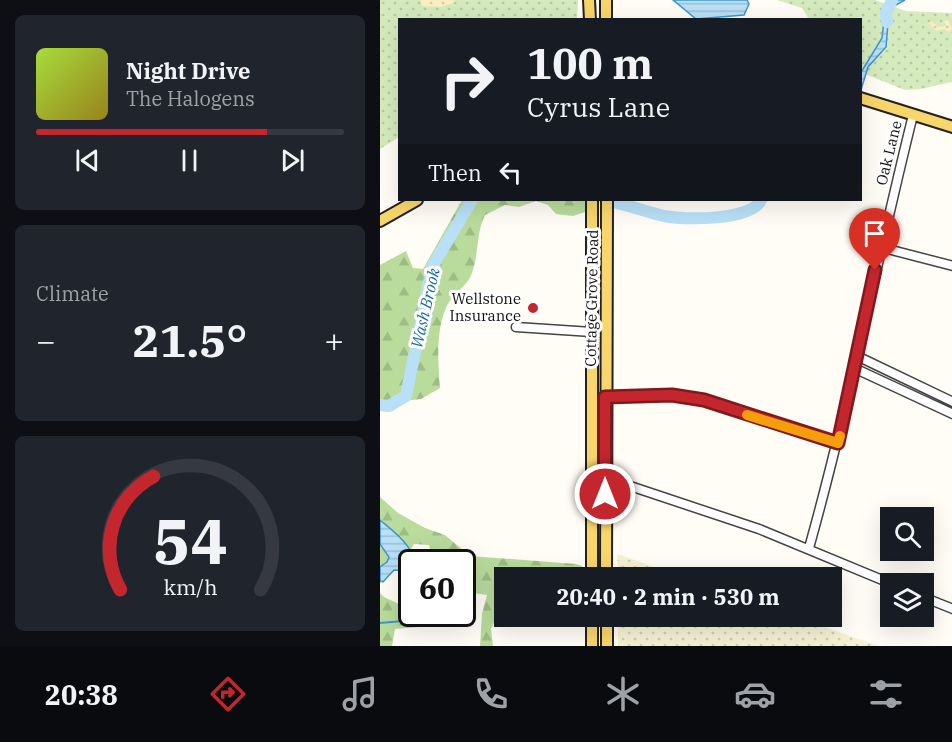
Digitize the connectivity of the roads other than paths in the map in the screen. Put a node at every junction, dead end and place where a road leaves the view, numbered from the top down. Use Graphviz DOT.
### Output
graph roads {
  1 [pos="589,0"];
  2 [pos="606,0"];
  3 [pos="590,18"];
  4 [pos="606,18"];
  5 [pos="864,99"];
  6 [pos="913,115"];
  7 [pos="953,128"];
  8 [pos="415,201"];
  9 [pos="592,201"];
  10 [pos="607,203"];
  11 [pos="380,221"];
  12 [pos="880,247"];
  13 [pos="953,266"];
  14 [pos="516,327"];
  15 [pos="592,332"];
  16 [pos="857,356"];
  17 [pos="854,368"];
  18 [pos="605,397"];
  19 [pos="953,402"];
  20 [pos="953,414"];
  21 [pos="838,443"];
  22 [pos="592,482"];
  23 [pos="605,482"];
  24 [pos="809,548"];
  25 [pos="592,567"];
  26 [pos="606,567"];
  27 [pos="880,579"];
  28 [pos="934,601"];
  29 [pos="953,609"];
  30 [pos="592,627"];
  31 [pos="607,627"];
  32 [pos="593,646"];
  33 [pos="607,646"];
  1 -- 3 [label="main road"];
  2 -- 4 [label="main road"];
  5 -- 6 [label="main road"];
  6 -- 7 [label="main road"];
  6 -- 12 [label="street, Oak Lane"];
  8 -- 11 [label="main road"];
  9 -- 15 [label="main road, Cottage Grove Road"];
  10 -- 18 [label="main road, Cottage Grove Road"];
  12 -- 13 [label="street"];
  12 -- 16 [label="street, Oak Lane"];
  14 -- 15 [label="street"];
  15 -- 22 [label="main road, Cottage Grove Road"];
  16 -- 17 [label="street, Oak Lane"];
  16 -- 19 [label="street"];
  17 -- 20 [label="street"];
  17 -- 21 [label="street, Oak Lane"];
  18 -- 21 [label="street"];
  18 -- 23 [label="main road, Cottage Grove Road"];
  21 -- 24 [label="street, Oak Lane"];
  22 -- 23 [label="street"];
  22 -- 25 [label="main road, Cottage Grove Road"];
  23 -- 24 [label="street"];
  23 -- 26 [label="main road, Cottage Grove Road"];
  24 -- 27 [label="street"];
  28 -- 29 [label="street"];
  30 -- 32 [label="main road"];
  31 -- 33 [label="main road"];
}
